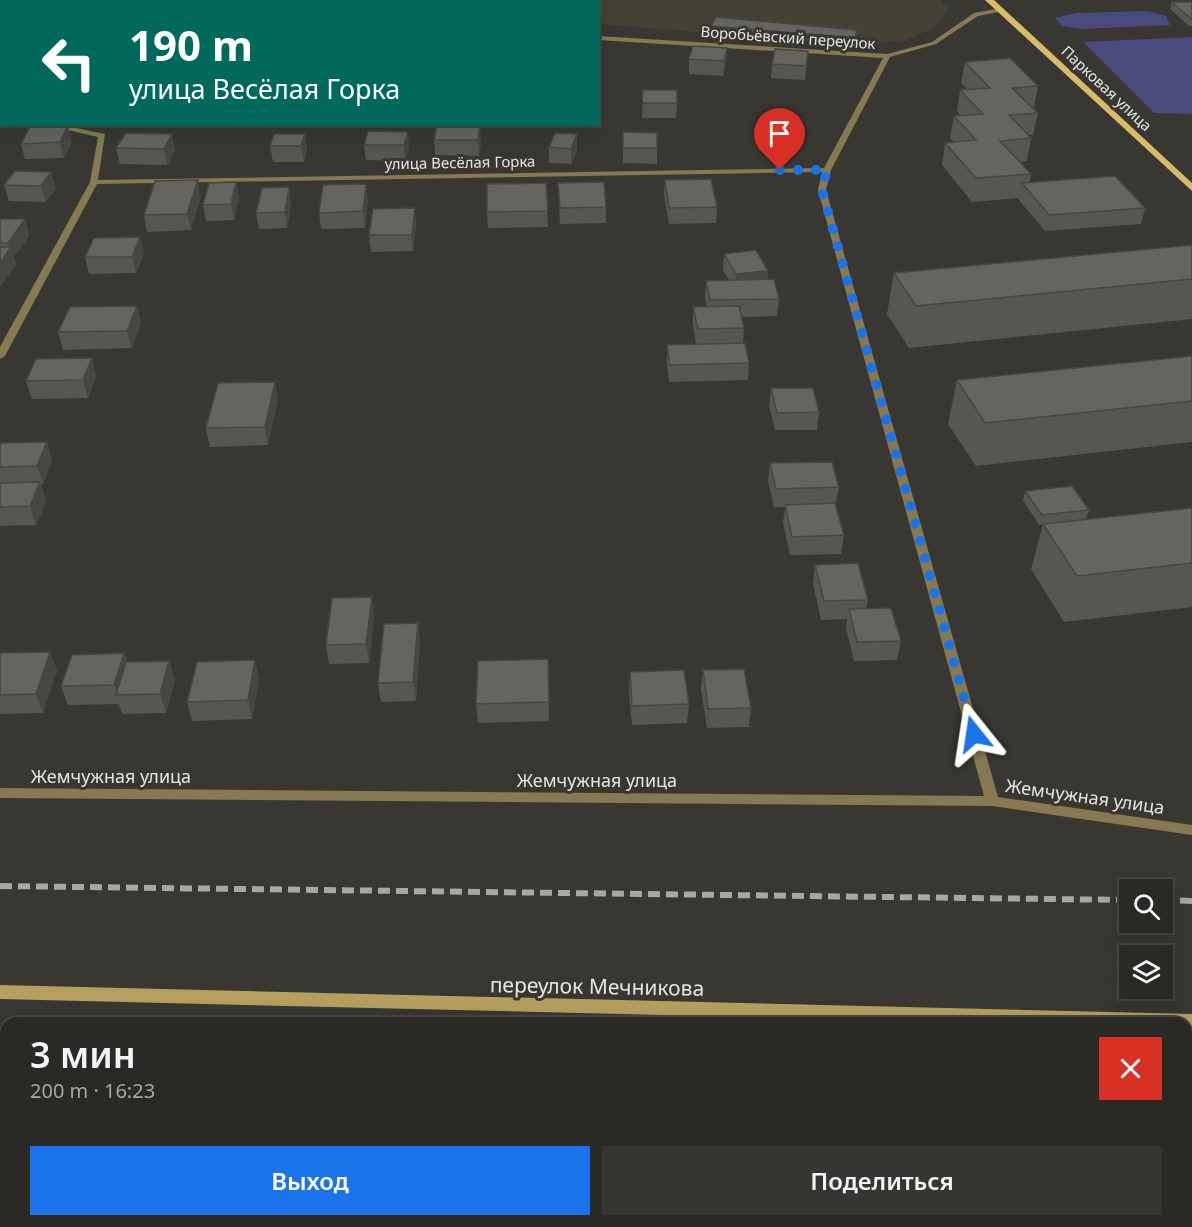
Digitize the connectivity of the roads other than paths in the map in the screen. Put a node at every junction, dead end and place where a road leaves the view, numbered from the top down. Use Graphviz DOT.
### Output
graph roads {
  1 [pos="989,0"];
  2 [pos="1008,0"];
  3 [pos="1002,10"];
  4 [pos="600,38"];
  5 [pos="887,56"];
  6 [pos="54,126"];
  7 [pos="827,170"];
  8 [pos="93,182"];
  9 [pos="1192,188"];
  10 [pos="0,356"];
  11 [pos="0,793"];
  12 [pos="992,801"];
  13 [pos="1192,830"];
  14 [pos="0,992"];
  15 [pos="1028,1017"];
  1 -- 3 [label="main road, Парковая улица"];
  2 -- 3 [label="main road"];
  3 -- 5 [label="street, Воробьёвский переулок"];
  3 -- 9 [label="main road, Парковая улица"];
  4 -- 5 [label="street, Воробьёвский переулок"];
  5 -- 7 [label="street"];
  6 -- 8 [label="street"];
  7 -- 8 [label="street, улица Весёлая Горка"];
  7 -- 12 [label="street"];
  8 -- 10 [label="street"];
  11 -- 12 [label="street, Жемчужная улица"];
  12 -- 13 [label="street, Жемчужная улица"];
  14 -- 15 [label="street, переулок Мечникова"];
}
